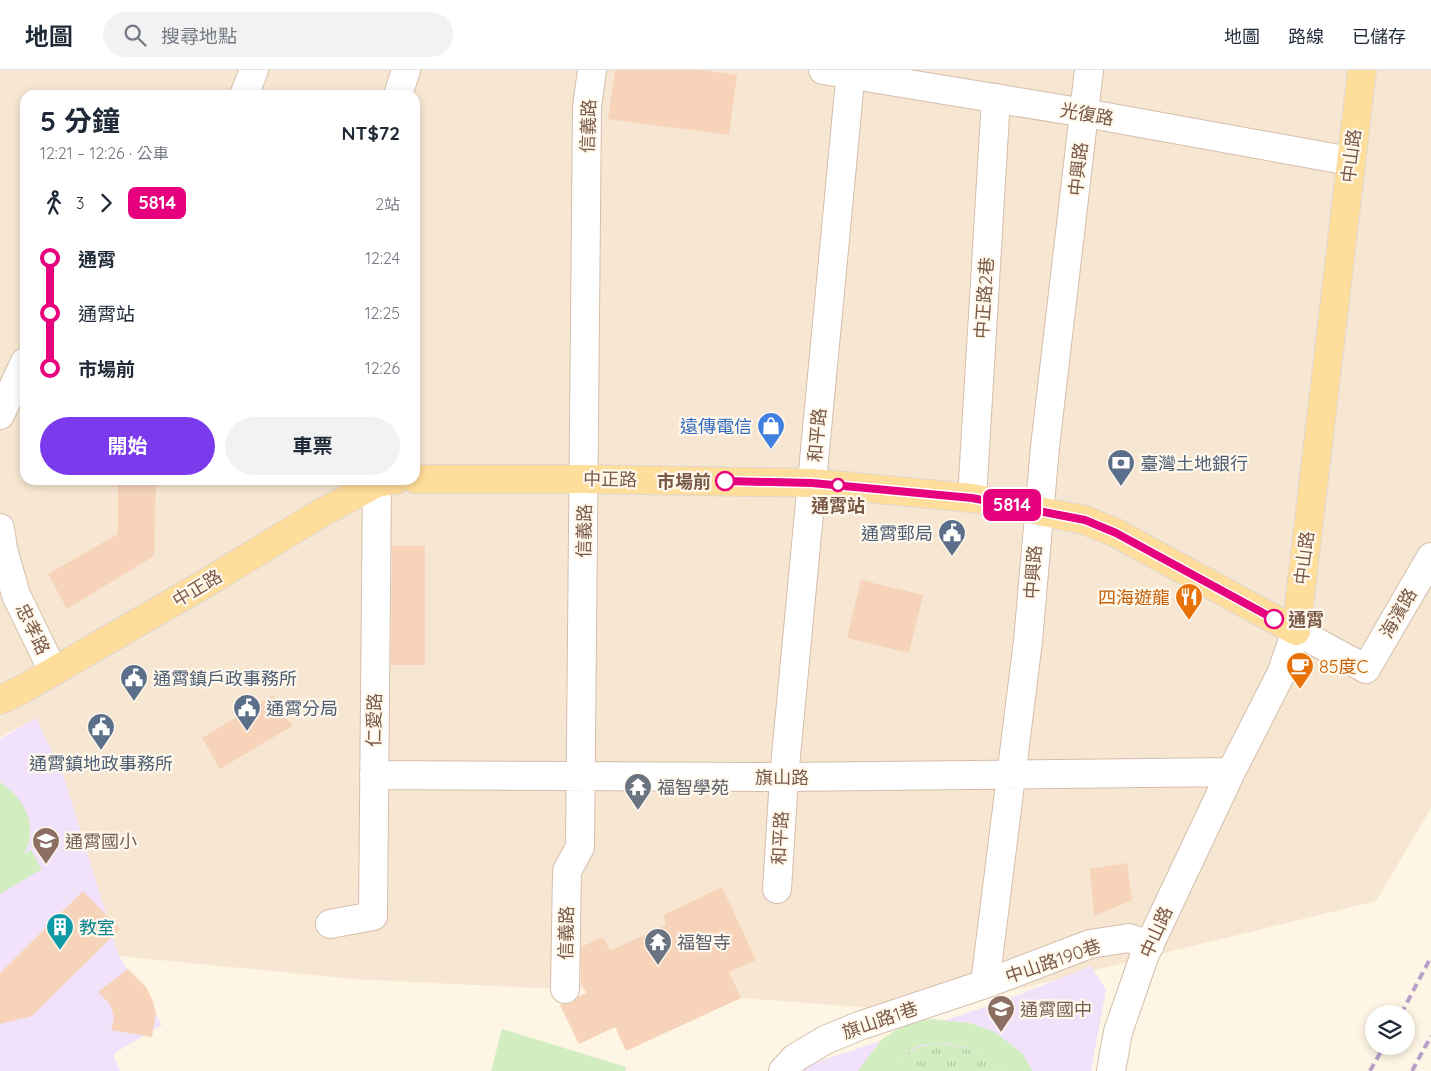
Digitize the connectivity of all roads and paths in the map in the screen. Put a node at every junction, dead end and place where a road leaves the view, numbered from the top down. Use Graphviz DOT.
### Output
graph roads {
  1 [pos="254,70"];
  2 [pos="406,70"];
  3 [pos="592,70"];
  4 [pos="823,70"];
  5 [pos="1090,70"];
  6 [pos="1362,70"];
  7 [pos="851,72"];
  8 [pos="246,90"];
  9 [pos="400,90"];
  10 [pos="996,98"];
  11 [pos="1084,113"];
  12 [pos="1350,161"];
  13 [pos="20,373"];
  14 [pos="0,415"];
  15 [pos="420,479"];
  16 [pos="584,479"];
  17 [pos="812,483"];
  18 [pos="375,485"];
  19 [pos="383,485"];
  20 [pos="972,498"];
  21 [pos="1038,510"];
  22 [pos="0,528"];
  23 [pos="1431,558"];
  24 [pos="1296,631"];
  25 [pos="1366,669"];
  26 [pos="53,671"];
  27 [pos="0,700"];
  28 [pos="1231,772"];
  29 [pos="374,775"];
  30 [pos="1011,776"];
  31 [pos="582,777"];
  32 [pos="784,778"];
  33 [pos="777,889"];
  34 [pos="330,924"];
  35 [pos="1150,945"];
  36 [pos="985,984"];
  37 [pos="565,989"];
  38 [pos="782,1071"];
  39 [pos="1111,1071"];
  1 -- 8 [label="street"];
  2 -- 9 [label="street"];
  3 -- 16 [label="street, 信義路"];
  4 -- 7 [label="street, 光復路"];
  5 -- 11 [label="street, 中興路"];
  6 -- 12 [label="main road, 中山路"];
  7 -- 10 [label="street, 光復路"];
  7 -- 17 [label="street, 和平路"];
  10 -- 11 [label="street, 光復路"];
  10 -- 20 [label="street, 中正路2巷"];
  11 -- 12 [label="street, 光復路"];
  11 -- 21 [label="street, 中興路"];
  12 -- 24 [label="main road, 中山路"];
  13 -- 14 [label="street"];
  15 -- 16 [label="main road, 中正路"];
  16 -- 17 [label="main road, 中正路"];
  16 -- 31 [label="street, 信義路"];
  17 -- 20 [label="main road, 中正路"];
  17 -- 32 [label="street, 和平路"];
  18 -- 26 [label="main road, 中正路"];
  19 -- 29 [label="street, 仁愛路"];
  20 -- 21 [label="main road, 中正路"];
  21 -- 24 [label="main road, 中正路"];
  21 -- 30 [label="street, 中興路"];
  22 -- 26 [label="street, 忠孝路"];
  23 -- 25 [label="street, 海濱路"];
  24 -- 25 [label="street, 中正路"];
  24 -- 28 [label="street, 中山路"];
  26 -- 27 [label="main road, 中正路"];
  28 -- 30 [label="street, 旗山路"];
  28 -- 35 [label="street, 中山路"];
  29 -- 31 [label="street, 旗山路"];
  29 -- 34 [label="street, 仁愛路"];
  30 -- 32 [label="street, 旗山路"];
  30 -- 36 [label="street, 中興路"];
  31 -- 32 [label="street, 旗山路"];
  31 -- 37 [label="street, 信義路"];
  32 -- 33 [label="street, 和平路"];
  35 -- 36 [label="street, 中山路190巷"];
  35 -- 39 [label="street, 中山路"];
  36 -- 38 [label="street, 旗山路1巷"];
}
